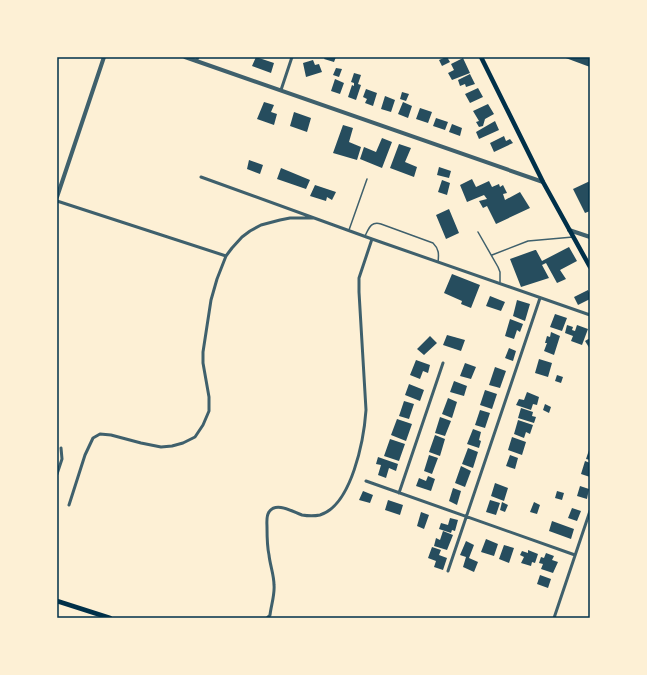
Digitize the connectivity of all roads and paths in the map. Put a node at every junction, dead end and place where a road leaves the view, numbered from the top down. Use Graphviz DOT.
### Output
graph roads {
  1 [pos="104,57"];
  2 [pos="185,57"];
  3 [pos="292,57"];
  4 [pos="481,57"];
  5 [pos="197,59"];
  6 [pos="281,90"];
  7 [pos="200,177"];
  8 [pos="366,179"];
  9 [pos="543,182"];
  10 [pos="57,197"];
  11 [pos="57,201"];
  12 [pos="313,218"];
  13 [pos="569,230"];
  14 [pos="349,231"];
  15 [pos="478,232"];
  16 [pos="365,236"];
  17 [pos="573,237"];
  18 [pos="590,237"];
  19 [pos="372,239"];
  20 [pos="492,255"];
  21 [pos="226,256"];
  22 [pos="438,262"];
  23 [pos="590,267"];
  24 [pos="500,284"];
  25 [pos="540,298"];
  26 [pos="590,315"];
  27 [pos="443,362"];
  28 [pos="61,448"];
  29 [pos="57,474"];
  30 [pos="366,481"];
  31 [pos="399,493"];
  32 [pos="69,505"];
  33 [pos="590,511"];
  34 [pos="466,517"];
  35 [pos="575,554"];
  36 [pos="448,571"];
  37 [pos="57,601"];
  38 [pos="110,618"];
  39 [pos="268,618"];
  40 [pos="554,618"];
  1 -- 10 [label="street"];
  2 -- 5 [label="street"];
  3 -- 6 [label="street"];
  4 -- 9 [label="main road"];
  5 -- 6 [label="street"];
  6 -- 9 [label="street"];
  7 -- 12 [label="street"];
  8 -- 14 [label="lane"];
  9 -- 13 [label="main road"];
  11 -- 21 [label="street"];
  12 -- 14 [label="street"];
  12 -- 21 [label="street"];
  13 -- 17 [label="main road"];
  13 -- 18 [label="street"];
  14 -- 16 [label="street"];
  15 -- 20 [label="lane"];
  16 -- 19 [label="street"];
  16 -- 22 [label="lane"];
  17 -- 20 [label="lane"];
  17 -- 23 [label="main road"];
  19 -- 22 [label="street"];
  19 -- 39 [label="street"];
  20 -- 24 [label="lane"];
  21 -- 32 [label="street"];
  22 -- 24 [label="street"];
  24 -- 25 [label="street"];
  25 -- 26 [label="street"];
  25 -- 34 [label="street"];
  27 -- 31 [label="street"];
  28 -- 29 [label="street"];
  30 -- 31 [label="street"];
  31 -- 34 [label="street"];
  33 -- 35 [label="street"];
  34 -- 35 [label="street"];
  34 -- 36 [label="street"];
  35 -- 40 [label="street"];
  37 -- 38 [label="main road"];
}
